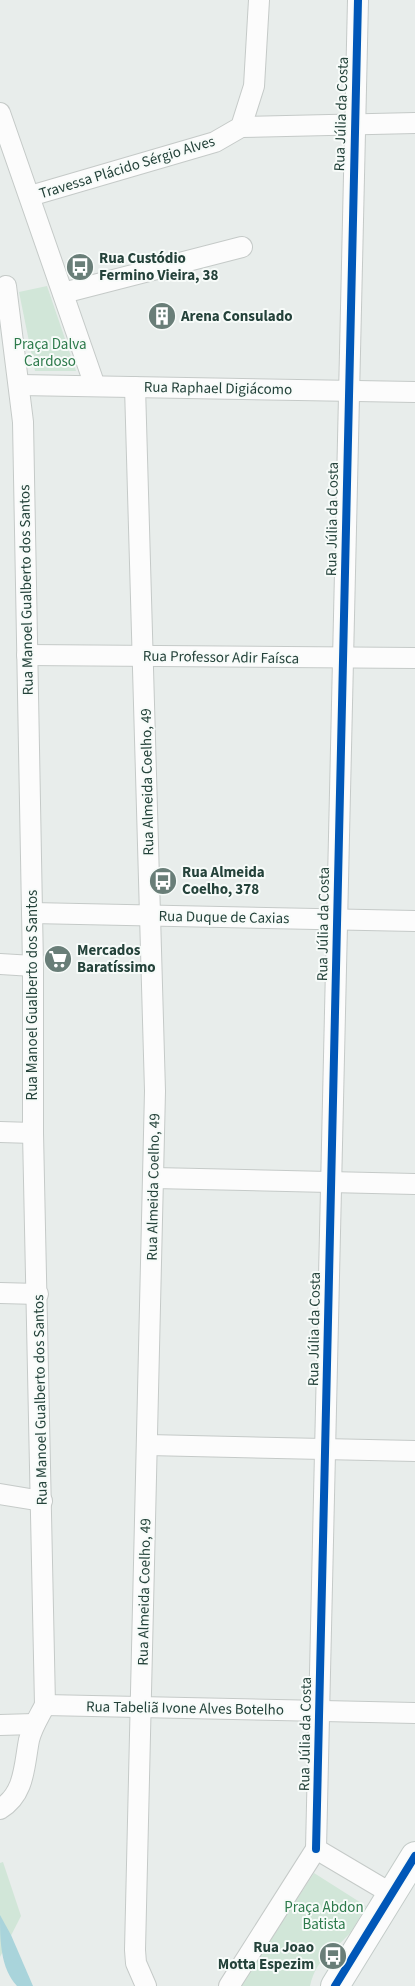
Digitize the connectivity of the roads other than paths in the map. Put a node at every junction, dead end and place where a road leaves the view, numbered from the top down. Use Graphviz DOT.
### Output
graph roads {
  1 [pos="259,0"];
  2 [pos="358,0"];
  3 [pos="0,113"];
  4 [pos="415,123"];
  5 [pos="354,126"];
  6 [pos="241,127"];
  7 [pos="30,196"];
  8 [pos="242,247"];
  9 [pos="60,284"];
  10 [pos="6,286"];
  11 [pos="20,384"];
  12 [pos="94,386"];
  13 [pos="135,387"];
  14 [pos="348,390"];
  15 [pos="415,392"];
  16 [pos="27,654"];
  17 [pos="144,656"];
  18 [pos="343,658"];
  19 [pos="415,658"];
  20 [pos="32,914"];
  21 [pos="150,916"];
  22 [pos="337,919"];
  23 [pos="415,921"];
  24 [pos="0,964"];
  25 [pos="33,966"];
  26 [pos="0,1132"];
  27 [pos="33,1133"];
  28 [pos="154,1178"];
  29 [pos="331,1182"];
  30 [pos="415,1184"];
  31 [pos="0,1293"];
  32 [pos="38,1294"];
  33 [pos="148,1445"];
  34 [pos="325,1449"];
  35 [pos="415,1451"];
  36 [pos="0,1494"];
  37 [pos="42,1502"];
  38 [pos="46,1705"];
  39 [pos="141,1708"];
  40 [pos="320,1711"];
  41 [pos="415,1713"];
  42 [pos="34,1724"];
  43 [pos="0,1725"];
  44 [pos="0,1809"];
  45 [pos="316,1849"];
  46 [pos="415,1856"];
  47 [pos="392,1894"];
  48 [pos="146,1986"];
  49 [pos="229,1986"];
  50 [pos="334,1986"];
  1 -- 6 [label="street"];
  2 -- 5 [label="street, Rua Júlia da Costa"];
  3 -- 7 [label="street"];
  4 -- 5 [label="street"];
  5 -- 6 [label="street"];
  5 -- 14 [label="street, Rua Júlia da Costa"];
  6 -- 7 [label="street, Travessa Plácido Sérgio Alves"];
  7 -- 9 [label="street"];
  8 -- 9 [label="street"];
  9 -- 12 [label="street"];
  10 -- 11 [label="street, Rua Manoel Gualberto dos Santos"];
  11 -- 12 [label="street, Rua Raphael Digiácomo"];
  11 -- 16 [label="street, Rua Manoel Gualberto dos Santos"];
  12 -- 13 [label="street, Rua Raphael Digiácomo"];
  13 -- 14 [label="street, Rua Raphael Digiácomo"];
  13 -- 17 [label="street, Rua Almeida Coelho, 49"];
  14 -- 15 [label="street, Rua Raphael Digiácomo"];
  14 -- 18 [label="street, Rua Júlia da Costa"];
  16 -- 17 [label="street, Rua Professor Adir Faísca"];
  16 -- 20 [label="street, Rua Manoel Gualberto dos Santos"];
  17 -- 18 [label="street, Rua Professor Adir Faísca"];
  17 -- 21 [label="street, Rua Almeida Coelho, 49"];
  18 -- 19 [label="street, Rua Professor Adir Faísca"];
  18 -- 22 [label="street, Rua Júlia da Costa"];
  20 -- 21 [label="street, Rua Duque de Caxias"];
  20 -- 25 [label="street, Rua Manoel Gualberto dos Santos"];
  21 -- 22 [label="street, Rua Duque de Caxias"];
  21 -- 28 [label="street, Rua Almeida Coelho, 49"];
  22 -- 23 [label="street, Rua Duque de Caxias"];
  22 -- 29 [label="street, Rua Júlia da Costa"];
  24 -- 25 [label="street"];
  25 -- 27 [label="street, Rua Manoel Gualberto dos Santos"];
  26 -- 27 [label="street"];
  27 -- 32 [label="street, Rua Manoel Gualberto dos Santos"];
  28 -- 29 [label="street"];
  28 -- 33 [label="street, Rua Almeida Coelho, 49"];
  29 -- 30 [label="street"];
  29 -- 34 [label="street, Rua Júlia da Costa"];
  31 -- 32 [label="street"];
  32 -- 37 [label="street, Rua Manoel Gualberto dos Santos"];
  33 -- 34 [label="street"];
  33 -- 39 [label="street, Rua Almeida Coelho, 49"];
  34 -- 35 [label="street"];
  34 -- 40 [label="street, Rua Júlia da Costa"];
  36 -- 37 [label="street"];
  37 -- 38 [label="street, Rua Manoel Gualberto dos Santos"];
  38 -- 39 [label="street, Rua Tabeliã Ivone Alves Botelho"];
  38 -- 42 [label="street"];
  39 -- 40 [label="street, Rua Tabeliã Ivone Alves Botelho"];
  39 -- 48 [label="street, Rua Almeida Coelho, 49"];
  40 -- 41 [label="street, Rua Tabeliã Ivone Alves Botelho"];
  40 -- 45 [label="street, Rua Júlia da Costa"];
  42 -- 43 [label="street"];
  42 -- 44 [label="street"];
  45 -- 47 [label="street"];
  45 -- 49 [label="street"];
  46 -- 47 [label="main road"];
  47 -- 50 [label="main road"];
}
